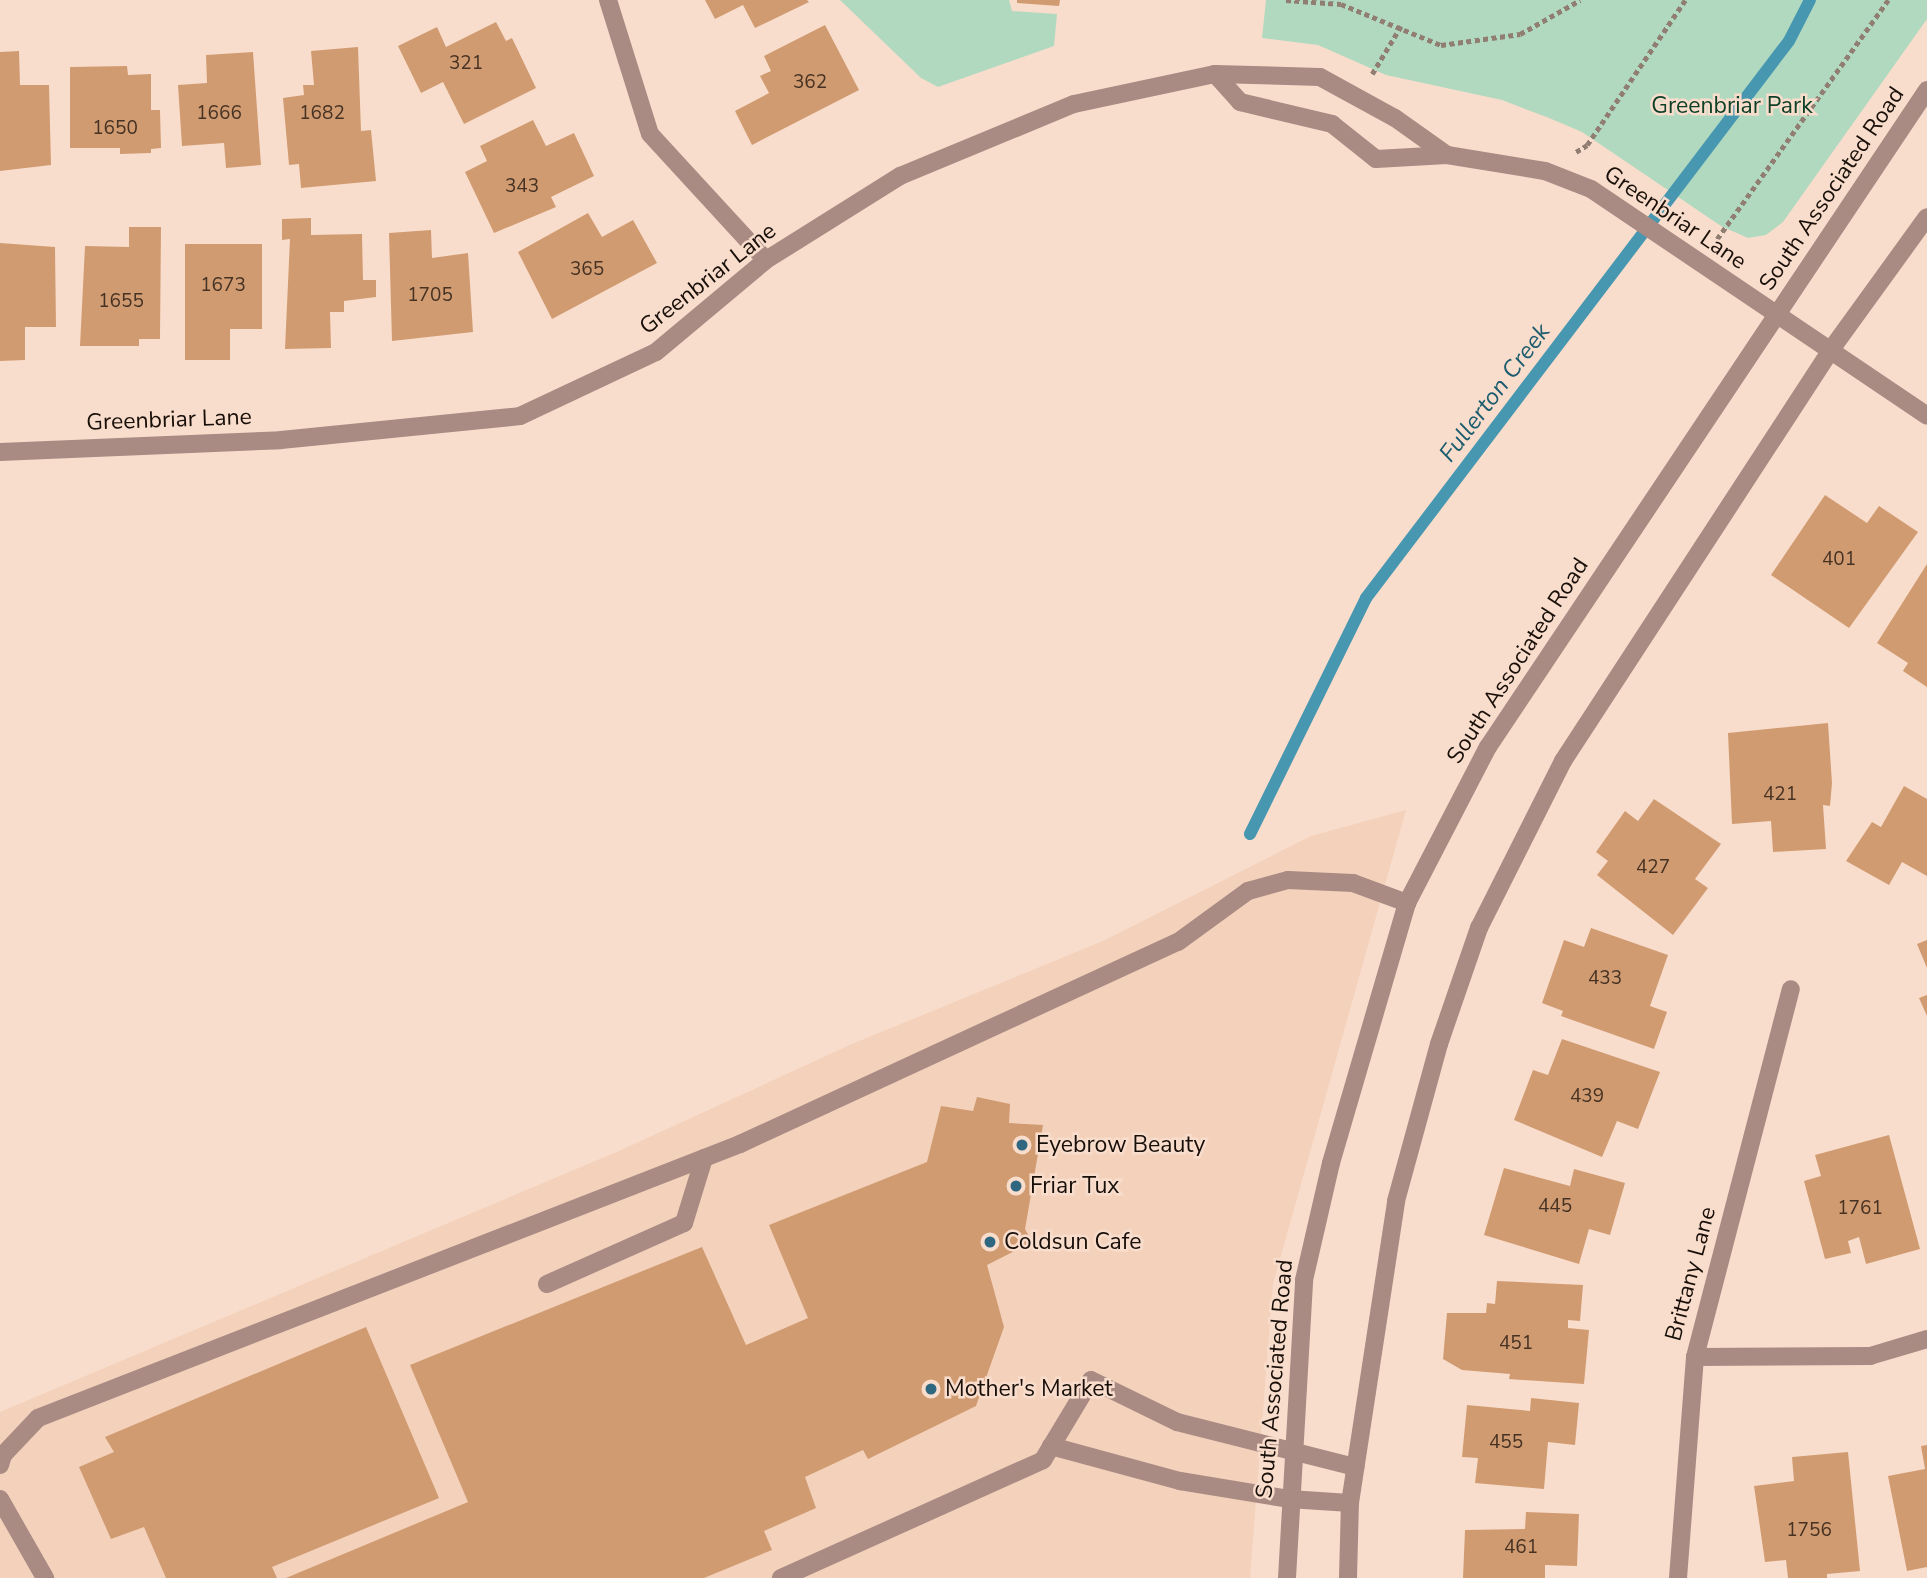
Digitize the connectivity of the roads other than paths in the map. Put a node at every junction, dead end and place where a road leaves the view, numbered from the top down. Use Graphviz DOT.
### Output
graph roads {
  1 [pos="608,0"];
  2 [pos="1215,74"];
  3 [pos="1927,90"];
  4 [pos="1447,155"];
  5 [pos="1927,217"];
  6 [pos="766,260"];
  7 [pos="1777,316"];
  8 [pos="1830,351"];
  9 [pos="1927,416"];
  10 [pos="0,452"];
  11 [pos="1407,903"];
  12 [pos="1791,989"];
  13 [pos="704,1158"];
  14 [pos="547,1284"];
  15 [pos="1927,1339"];
  16 [pos="1695,1357"];
  17 [pos="1051,1446"];
  18 [pos="1293,1452"];
  19 [pos="0,1465"];
  20 [pos="1355,1468"];
  21 [pos="0,1499"];
  22 [pos="1290,1499"];
  23 [pos="1350,1503"];
  24 [pos="45,1578"];
  25 [pos="780,1578"];
  26 [pos="1287,1578"];
  27 [pos="1348,1578"];
  28 [pos="1678,1578"];
  1 -- 6 [label="street"];
  2 -- 4 [label="street, Greenbriar Lane"];
  2 -- 4 [label="street, Greenbriar Lane"];
  2 -- 6 [label="street, Greenbriar Lane"];
  3 -- 7 [label="street, South Associated Road"];
  4 -- 7 [label="street, Greenbriar Lane"];
  5 -- 8 [label="street"];
  6 -- 10 [label="street, Greenbriar Lane"];
  7 -- 8 [label="street, Greenbriar Lane"];
  7 -- 11 [label="street, South Associated Road"];
  8 -- 9 [label="street, Greenbriar Lane"];
  8 -- 20 [label="street"];
  11 -- 13 [label="street"];
  11 -- 18 [label="street, South Associated Road"];
  12 -- 16 [label="street, Brittany Lane"];
  13 -- 14 [label="street"];
  13 -- 19 [label="street"];
  15 -- 16 [label="street"];
  16 -- 28 [label="street, Brittany Lane"];
  17 -- 18 [label="street"];
  17 -- 22 [label="street"];
  17 -- 25 [label="street"];
  18 -- 20 [label="street"];
  18 -- 22 [label="street, South Associated Road"];
  20 -- 23 [label="street"];
  21 -- 24 [label="street"];
  22 -- 23 [label="street"];
  22 -- 26 [label="street, South Associated Road"];
  23 -- 27 [label="street"];
}
